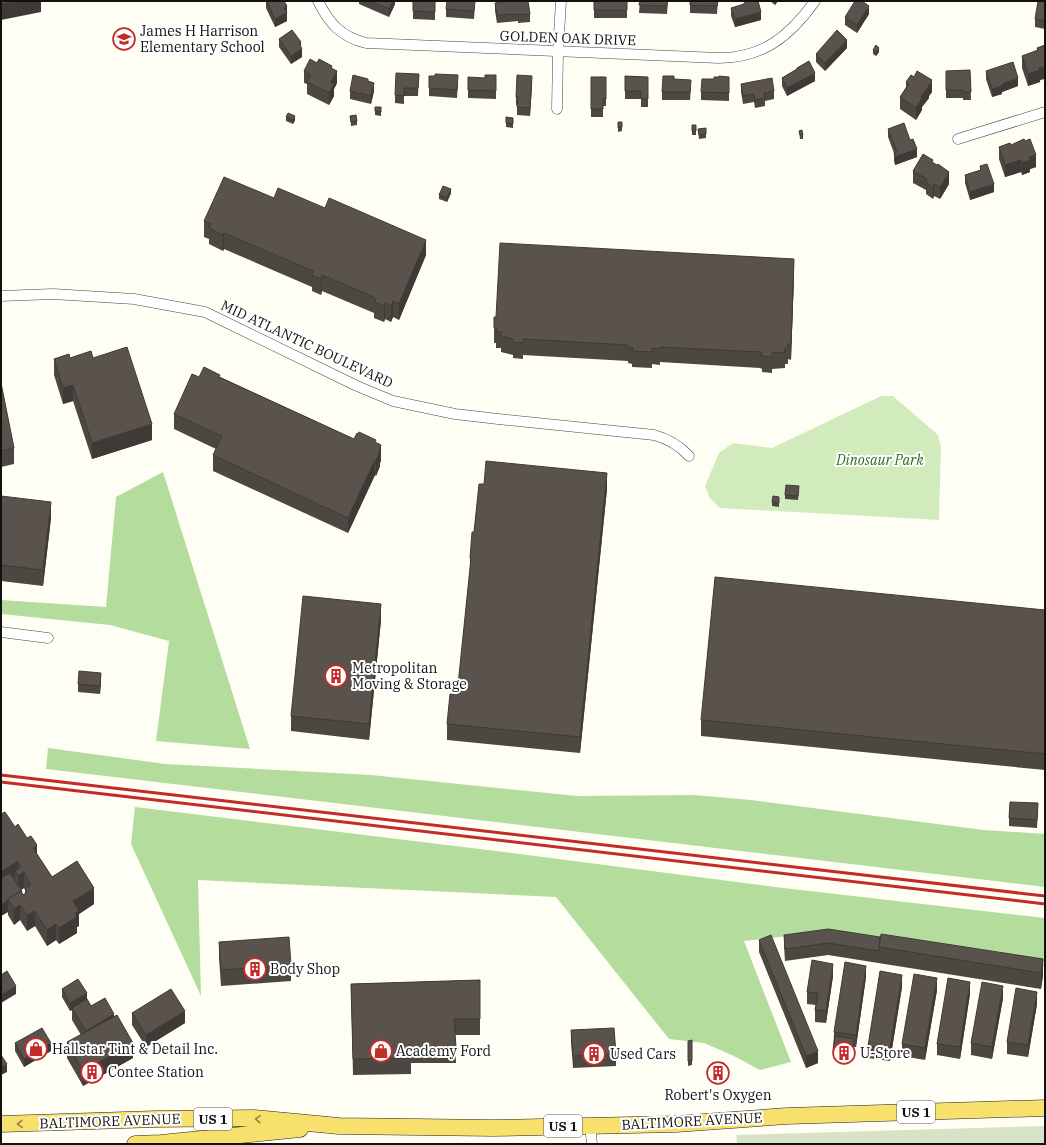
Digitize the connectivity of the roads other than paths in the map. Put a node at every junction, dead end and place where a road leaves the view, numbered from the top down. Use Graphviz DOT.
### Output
graph roads {
  1 [pos="318,1"];
  2 [pos="561,1"];
  3 [pos="815,1"];
  4 [pos="558,52"];
  5 [pos="557,109"];
  6 [pos="1045,112"];
  7 [pos="958,139"];
  8 [pos="1,296"];
  9 [pos="689,456"];
  10 [pos="1,632"];
  11 [pos="48,638"];
  12 [pos="1045,1108"];
  13 [pos="1,1124"];
  14 [pos="339,1126"];
  15 [pos="590,1126"];
  16 [pos="135,1144"];
  17 [pos="592,1144"];
  1 -- 4 [label="street, GOLDEN OAK DRIVE"];
  2 -- 4 [label="street"];
  3 -- 4 [label="street, GOLDEN OAK DRIVE"];
  4 -- 5 [label="street"];
  6 -- 7 [label="street"];
  8 -- 9 [label="street, MID ATLANTIC BOULEVARD"];
  10 -- 11 [label="street"];
  12 -- 15 [label="main road, BALTIMORE AVENUE / US 1"];
  14 -- 13 [label="main road, BALTIMORE AVENUE / US 1, one-way"];
  14 -- 15 [label="main road, BALTIMORE AVENUE / US 1"];
  14 -- 16 [label="main road, BALTIMORE AVENUE / US 1"];
  15 -- 17 [label="street"];
}
